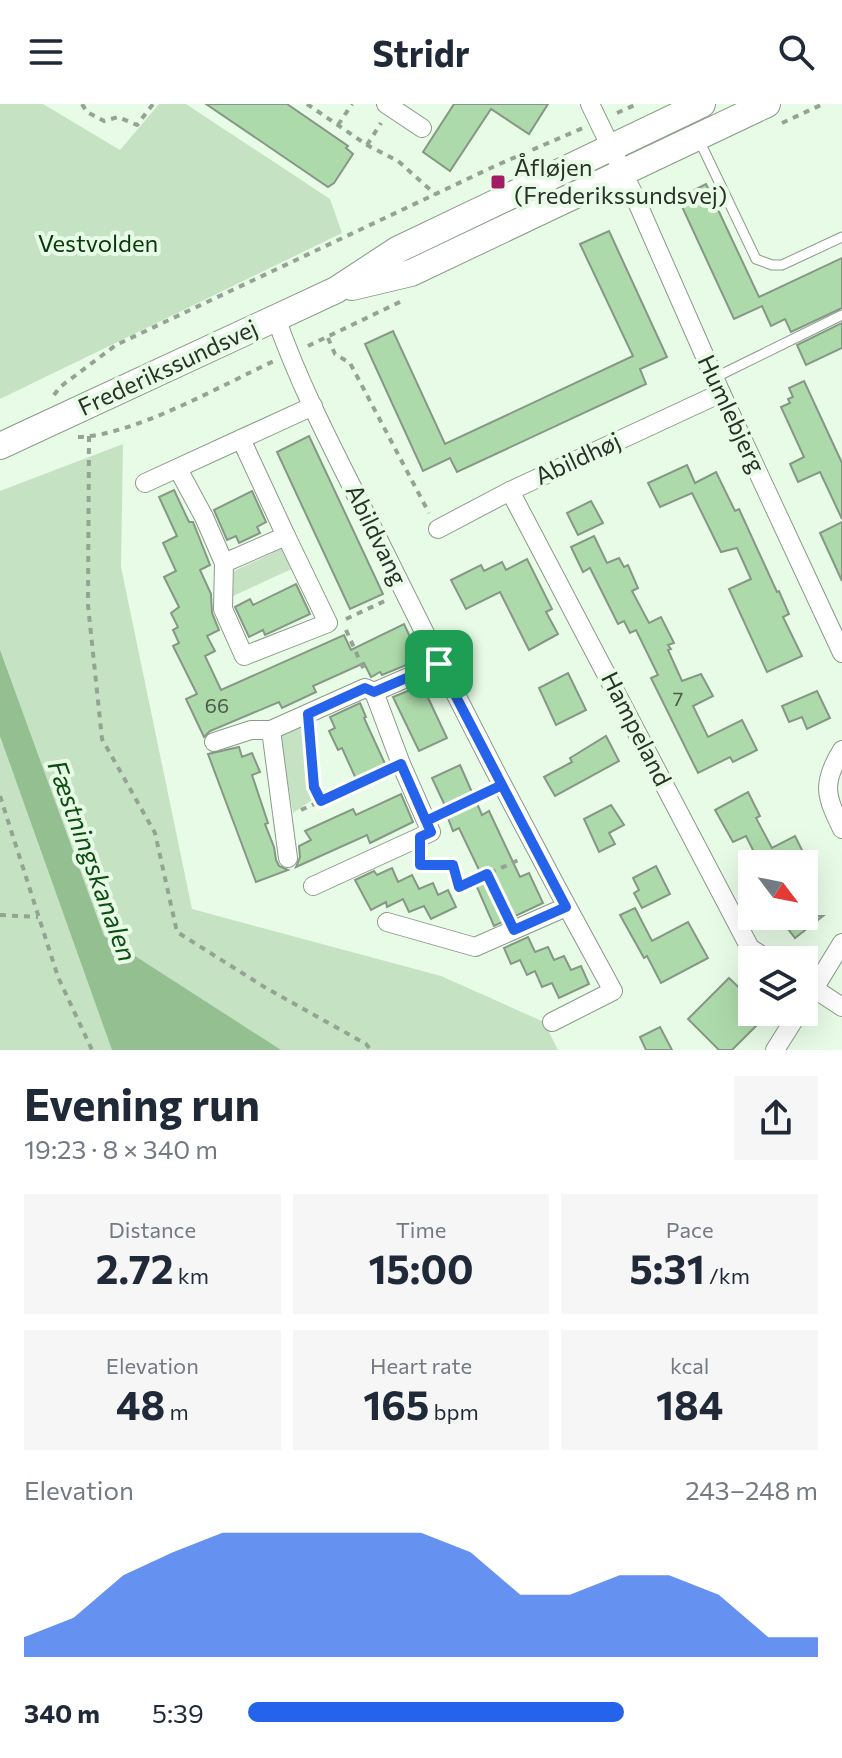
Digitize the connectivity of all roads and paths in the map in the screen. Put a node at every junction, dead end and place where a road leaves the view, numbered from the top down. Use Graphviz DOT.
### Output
graph roads {
  1 [pos="82,104"];
  2 [pos="153,104"];
  3 [pos="307,104"];
  4 [pos="352,104"];
  5 [pos="590,104"];
  6 [pos="637,104"];
  7 [pos="702,104"];
  8 [pos="767,104"];
  9 [pos="388,106"];
  10 [pos="599,122"];
  11 [pos="338,125"];
  12 [pos="422,128"];
  13 [pos="698,137"];
  14 [pos="367,145"];
  15 [pos="610,148"];
  16 [pos="622,173"];
  17 [pos="435,194"];
  18 [pos="842,237"];
  19 [pos="336,290"];
  20 [pos="406,300"];
  21 [pos="842,315"];
  22 [pos="276,318"];
  23 [pos="328,338"];
  24 [pos="289,354"];
  25 [pos="717,386"];
  26 [pos="52,397"];
  27 [pos="313,406"];
  28 [pos="89,436"];
  29 [pos="75,437"];
  30 [pos="241,439"];
  31 [pos="0,446"];
  32 [pos="178,469"];
  33 [pos="145,483"];
  34 [pos="510,491"];
  35 [pos="438,529"];
  36 [pos="286,536"];
  37 [pos="224,563"];
  38 [pos="404,592"];
  39 [pos="348,618"];
  40 [pos="341,621"];
  41 [pos="842,653"];
  42 [pos="439,664"];
  43 [pos="374,692"];
  44 [pos="308,714"];
  45 [pos="271,730"];
  46 [pos="214,742"];
  47 [pos="842,750"];
  48 [pos="401,764"];
  49 [pos="502,785"];
  50 [pos="0,796"];
  51 [pos="321,801"];
  52 [pos="299,812"];
  53 [pos="423,829"];
  54 [pos="842,829"];
  55 [pos="537,852"];
  56 [pos="288,858"];
  57 [pos="487,874"];
  58 [pos="313,886"];
  59 [pos="566,907"];
  60 [pos="0,915"];
  61 [pos="39,917"];
  62 [pos="387,922"];
  63 [pos="514,930"];
  64 [pos="842,943"];
  65 [pos="749,946"];
  66 [pos="818,978"];
  67 [pos="818,996"];
  68 [pos="842,1007"];
  69 [pos="552,1022"];
  70 [pos="790,1026"];
  71 [pos="92,1050"];
  72 [pos="371,1050"];
  73 [pos="775,1050"];
  1 -- 2 [label="path"];
  3 -- 11 [label="path"];
  4 -- 11 [label="path"];
  5 -- 10 [label="street, Humlebjerg"];
  6 -- 10 [label="path"];
  7 -- 15 [label="main road, Frederikssundsvej"];
  8 -- 13 [label="main road, Frederikssundsvej"];
  9 -- 12 [label="street"];
  9 -- 14 [label="path"];
  10 -- 15 [label="street, Humlebjerg"];
  10 -- 17 [label="path"];
  11 -- 14 [label="path"];
  13 -- 16 [label="main road, Frederikssundsvej"];
  13 -- 18 [label="lane"];
  14 -- 17 [label="path"];
  15 -- 16 [label="street, Humlebjerg"];
  15 -- 19 [label="main road, Frederikssundsvej"];
  16 -- 19 [label="main road, Frederikssundsvej"];
  16 -- 25 [label="street, Humlebjerg"];
  17 -- 26 [label="path"];
  19 -- 22 [label="main road, Frederikssundsvej"];
  20 -- 23 [label="path"];
  21 -- 25 [label="lane"];
  22 -- 24 [label="street, Abildvang"];
  22 -- 31 [label="main road, Frederikssundsvej"];
  23 -- 24 [label="path"];
  23 -- 35 [label="path"];
  24 -- 27 [label="street, Abildvang"];
  24 -- 28 [label="path"];
  25 -- 34 [label="street, Abildhøj"];
  25 -- 41 [label="street, Humlebjerg"];
  27 -- 30 [label="street"];
  27 -- 38 [label="street, Abildvang"];
  28 -- 29 [label="path"];
  28 -- 72 [label="path"];
  30 -- 32 [label="street"];
  30 -- 36 [label="street"];
  32 -- 33 [label="street"];
  32 -- 37 [label="street"];
  34 -- 35 [label="street, Abildhøj"];
  34 -- 65 [label="street, Hampeland"];
  36 -- 37 [label="street"];
  36 -- 37 [label="street"];
  38 -- 39 [label="path"];
  38 -- 42 [label="street, Abildvang"];
  40 -- 43 [label="path"];
  42 -- 43 [label="street"];
  42 -- 49 [label="street, Abildvang"];
  43 -- 44 [label="street"];
  43 -- 48 [label="street"];
  44 -- 45 [label="street"];
  44 -- 51 [label="path"];
  45 -- 46 [label="street"];
  45 -- 56 [label="street"];
  47 -- 54 [label="street"];
  48 -- 51 [label="path"];
  48 -- 53 [label="street"];
  49 -- 53 [label="path"];
  49 -- 55 [label="street, Abildvang"];
  50 -- 61 [label="path"];
  51 -- 52 [label="path"];
  53 -- 57 [label="path"];
  53 -- 58 [label="street"];
  55 -- 57 [label="path"];
  55 -- 59 [label="street, Abildvang"];
  57 -- 63 [label="path"];
  59 -- 63 [label="street"];
  59 -- 69 [label="street, Abildvang"];
  60 -- 61 [label="path"];
  61 -- 71 [label="path"];
  62 -- 63 [label="street"];
  64 -- 66 [label="street"];
  67 -- 68 [label="street"];
  70 -- 73 [label="street"];
}
